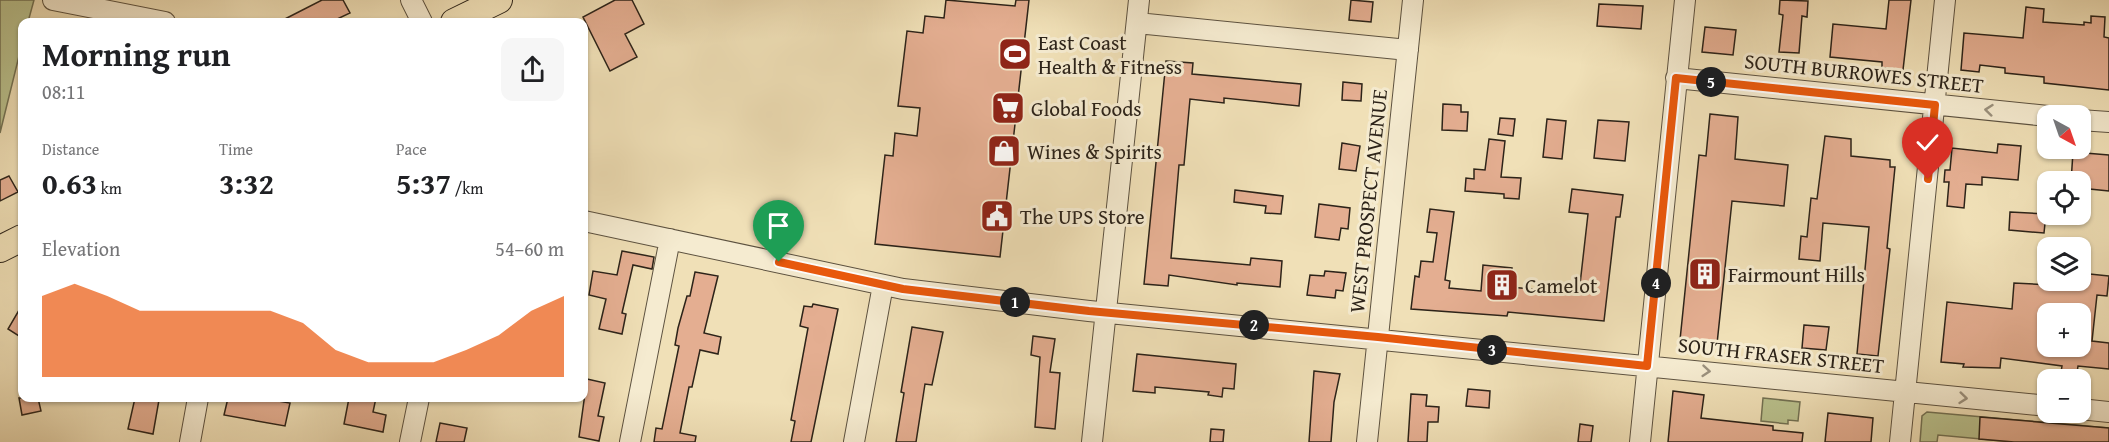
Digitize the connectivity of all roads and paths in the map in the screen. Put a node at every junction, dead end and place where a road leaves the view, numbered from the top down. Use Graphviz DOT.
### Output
graph roads {
  1 [pos="53,0"];
  2 [pos="411,0"];
  3 [pos="499,0"];
  4 [pos="1139,0"];
  5 [pos="1413,0"];
  6 [pos="1685,0"];
  7 [pos="1945,0"];
  8 [pos="145,18"];
  9 [pos="420,18"];
  10 [pos="462,18"];
  11 [pos="1137,23"];
  12 [pos="1408,50"];
  13 [pos="1676,78"];
  14 [pos="1935,105"];
  15 [pos="2037,115"];
  16 [pos="2091,121"];
  17 [pos="2109,122"];
  18 [pos="588,222"];
  19 [pos="670,239"];
  20 [pos="18,240"];
  21 [pos="0,249"];
  22 [pos="883,285"];
  23 [pos="1106,312"];
  24 [pos="1378,337"];
  25 [pos="1647,366"];
  26 [pos="1905,392"];
  27 [pos="197,402"];
  28 [pos="418,402"];
  29 [pos="2037,405"];
  30 [pos="2091,410"];
  31 [pos="2109,412"];
  32 [pos="190,442"];
  33 [pos="410,442"];
  34 [pos="630,442"];
  35 [pos="854,442"];
  36 [pos="1092,442"];
  37 [pos="1367,442"];
  38 [pos="1640,442"];
  39 [pos="1900,442"];
  1 -- 8 [label="street"];
  2 -- 9 [label="street"];
  3 -- 10 [label="main road"];
  4 -- 11 [label="street"];
  5 -- 12 [label="street, WEST PROSPECT AVENUE"];
  6 -- 13 [label="street"];
  7 -- 14 [label="street"];
  11 -- 12 [label="street"];
  11 -- 23 [label="street"];
  12 -- 24 [label="street, WEST PROSPECT AVENUE"];
  13 -- 14 [label="street, SOUTH BURROWES STREET"];
  13 -- 25 [label="street"];
  15 -- 14 [label="street, SOUTH BURROWES STREET, one-way"];
  14 -- 26 [label="street"];
  16 -- 17 [label="street"];
  18 -- 19 [label="street, SOUTH FRASER STREET"];
  19 -- 22 [label="street, SOUTH FRASER STREET"];
  19 -- 34 [label="street"];
  20 -- 21 [label="main road"];
  22 -- 23 [label="street, SOUTH FRASER STREET"];
  22 -- 35 [label="street"];
  23 -- 24 [label="street, SOUTH FRASER STREET"];
  23 -- 36 [label="street"];
  24 -- 25 [label="street, SOUTH FRASER STREET"];
  24 -- 37 [label="street, WEST PROSPECT AVENUE"];
  25 -- 26 [label="street, SOUTH FRASER STREET, one-way"];
  25 -- 38 [label="street"];
  26 -- 29 [label="street, SOUTH FRASER STREET, one-way"];
  26 -- 39 [label="street"];
  27 -- 32 [label="street"];
  28 -- 33 [label="street"];
  30 -- 31 [label="street"];
}
